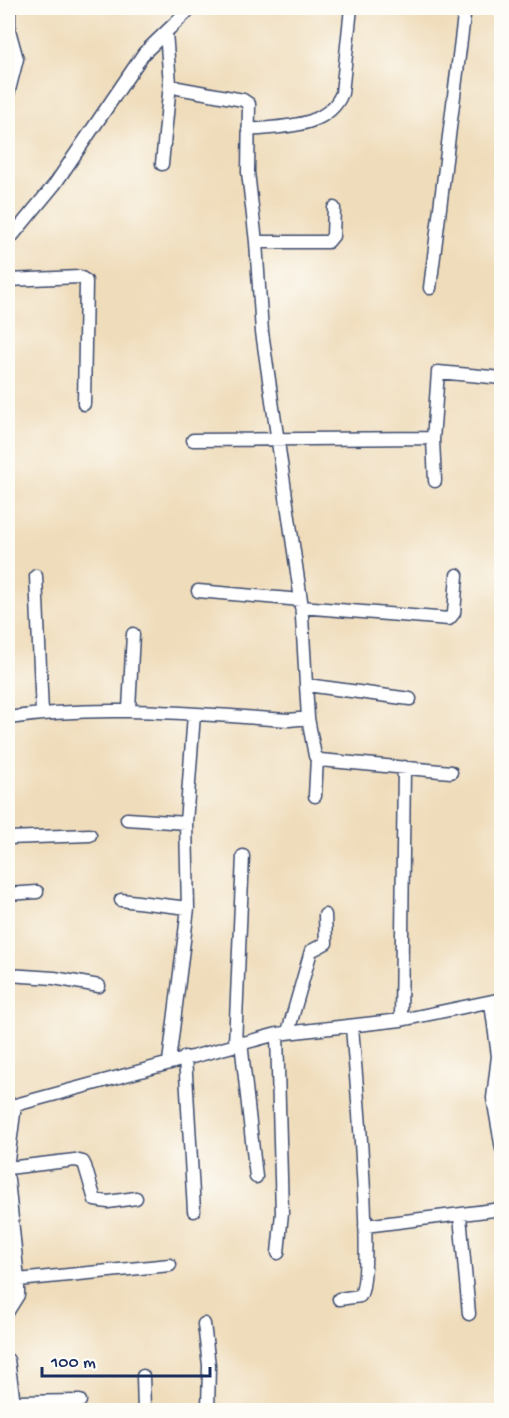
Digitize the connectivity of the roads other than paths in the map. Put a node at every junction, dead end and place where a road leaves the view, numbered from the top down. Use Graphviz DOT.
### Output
graph roads {
  1 [pos="9,8"];
  2 [pos="191,8"];
  3 [pos="351,8"];
  4 [pos="465,8"];
  5 [pos="166,32"];
  6 [pos="170,84"];
  7 [pos="8,94"];
  8 [pos="248,130"];
  9 [pos="162,164"];
  10 [pos="334,208"];
  11 [pos="8,241"];
  12 [pos="256,242"];
  13 [pos="8,280"];
  14 [pos="430,288"];
  15 [pos="501,378"];
  16 [pos="84,404"];
  17 [pos="276,439"];
  18 [pos="193,440"];
  19 [pos="433,440"];
  20 [pos="435,481"];
  21 [pos="456,575"];
  22 [pos="36,576"];
  23 [pos="198,591"];
  24 [pos="301,604"];
  25 [pos="133,634"];
  26 [pos="307,685"];
  27 [pos="410,699"];
  28 [pos="129,709"];
  29 [pos="42,713"];
  30 [pos="194,714"];
  31 [pos="8,718"];
  32 [pos="308,718"];
  33 [pos="317,758"];
  34 [pos="404,767"];
  35 [pos="451,772"];
  36 [pos="315,796"];
  37 [pos="128,819"];
  38 [pos="186,823"];
  39 [pos="90,835"];
  40 [pos="8,838"];
  41 [pos="243,856"];
  42 [pos="37,892"];
  43 [pos="8,894"];
  44 [pos="121,900"];
  45 [pos="188,908"];
  46 [pos="325,915"];
  47 [pos="8,975"];
  48 [pos="99,986"];
  49 [pos="496,1001"];
  50 [pos="401,1020"];
  51 [pos="352,1027"];
  52 [pos="282,1033"];
  53 [pos="238,1043"];
  54 [pos="185,1057"];
  55 [pos="169,1062"];
  56 [pos="11,1106"];
  57 [pos="501,1149"];
  58 [pos="8,1160"];
  59 [pos="8,1168"];
  60 [pos="256,1177"];
  61 [pos="8,1179"];
  62 [pos="136,1198"];
  63 [pos="501,1209"];
  64 [pos="195,1211"];
  65 [pos="460,1216"];
  66 [pos="366,1226"];
  67 [pos="278,1253"];
  68 [pos="170,1264"];
  69 [pos="18,1280"];
  70 [pos="339,1299"];
  71 [pos="8,1311"];
  72 [pos="469,1314"];
  73 [pos="204,1324"];
  74 [pos="8,1360"];
  75 [pos="144,1376"];
  76 [pos="80,1401"];
  77 [pos="15,1406"];
  78 [pos="144,1410"];
  79 [pos="208,1410"];
  1 -- 7 [label="street"];
  2 -- 5 [label="street"];
  3 -- 8 [label="street"];
  4 -- 14 [label="street"];
  5 -- 6 [label="street"];
  5 -- 11 [label="street"];
  6 -- 8 [label="street"];
  6 -- 9 [label="street"];
  8 -- 12 [label="street"];
  10 -- 12 [label="street"];
  12 -- 17 [label="street"];
  13 -- 16 [label="street"];
  15 -- 19 [label="street"];
  17 -- 18 [label="street"];
  17 -- 19 [label="street"];
  17 -- 24 [label="street"];
  19 -- 20 [label="street"];
  21 -- 24 [label="street"];
  22 -- 29 [label="street"];
  23 -- 24 [label="street"];
  24 -- 26 [label="street"];
  25 -- 28 [label="street"];
  26 -- 27 [label="street"];
  26 -- 32 [label="street"];
  28 -- 29 [label="street"];
  28 -- 30 [label="street"];
  29 -- 31 [label="street"];
  30 -- 32 [label="street"];
  30 -- 38 [label="street"];
  32 -- 33 [label="street"];
  33 -- 34 [label="street"];
  33 -- 36 [label="street"];
  34 -- 35 [label="street"];
  34 -- 50 [label="street"];
  37 -- 38 [label="street"];
  38 -- 45 [label="street"];
  39 -- 40 [label="street"];
  41 -- 53 [label="street"];
  42 -- 43 [label="street"];
  44 -- 45 [label="street"];
  45 -- 55 [label="street"];
  46 -- 52 [label="street"];
  47 -- 48 [label="street"];
  49 -- 50 [label="street"];
  49 -- 57 [label="street"];
  50 -- 51 [label="street"];
  51 -- 52 [label="street"];
  51 -- 66 [label="street"];
  52 -- 53 [label="street"];
  52 -- 67 [label="street"];
  53 -- 54 [label="street"];
  53 -- 60 [label="street"];
  54 -- 55 [label="street"];
  54 -- 64 [label="street"];
  55 -- 56 [label="street"];
  56 -- 58 [label="street"];
  59 -- 62 [label="street"];
  61 -- 69 [label="street"];
  63 -- 65 [label="street"];
  65 -- 66 [label="street"];
  65 -- 72 [label="street"];
  66 -- 70 [label="street"];
  68 -- 69 [label="street"];
  69 -- 71 [label="street"];
  73 -- 79 [label="street"];
  74 -- 77 [label="street"];
  75 -- 78 [label="street"];
  76 -- 77 [label="street"];
}
